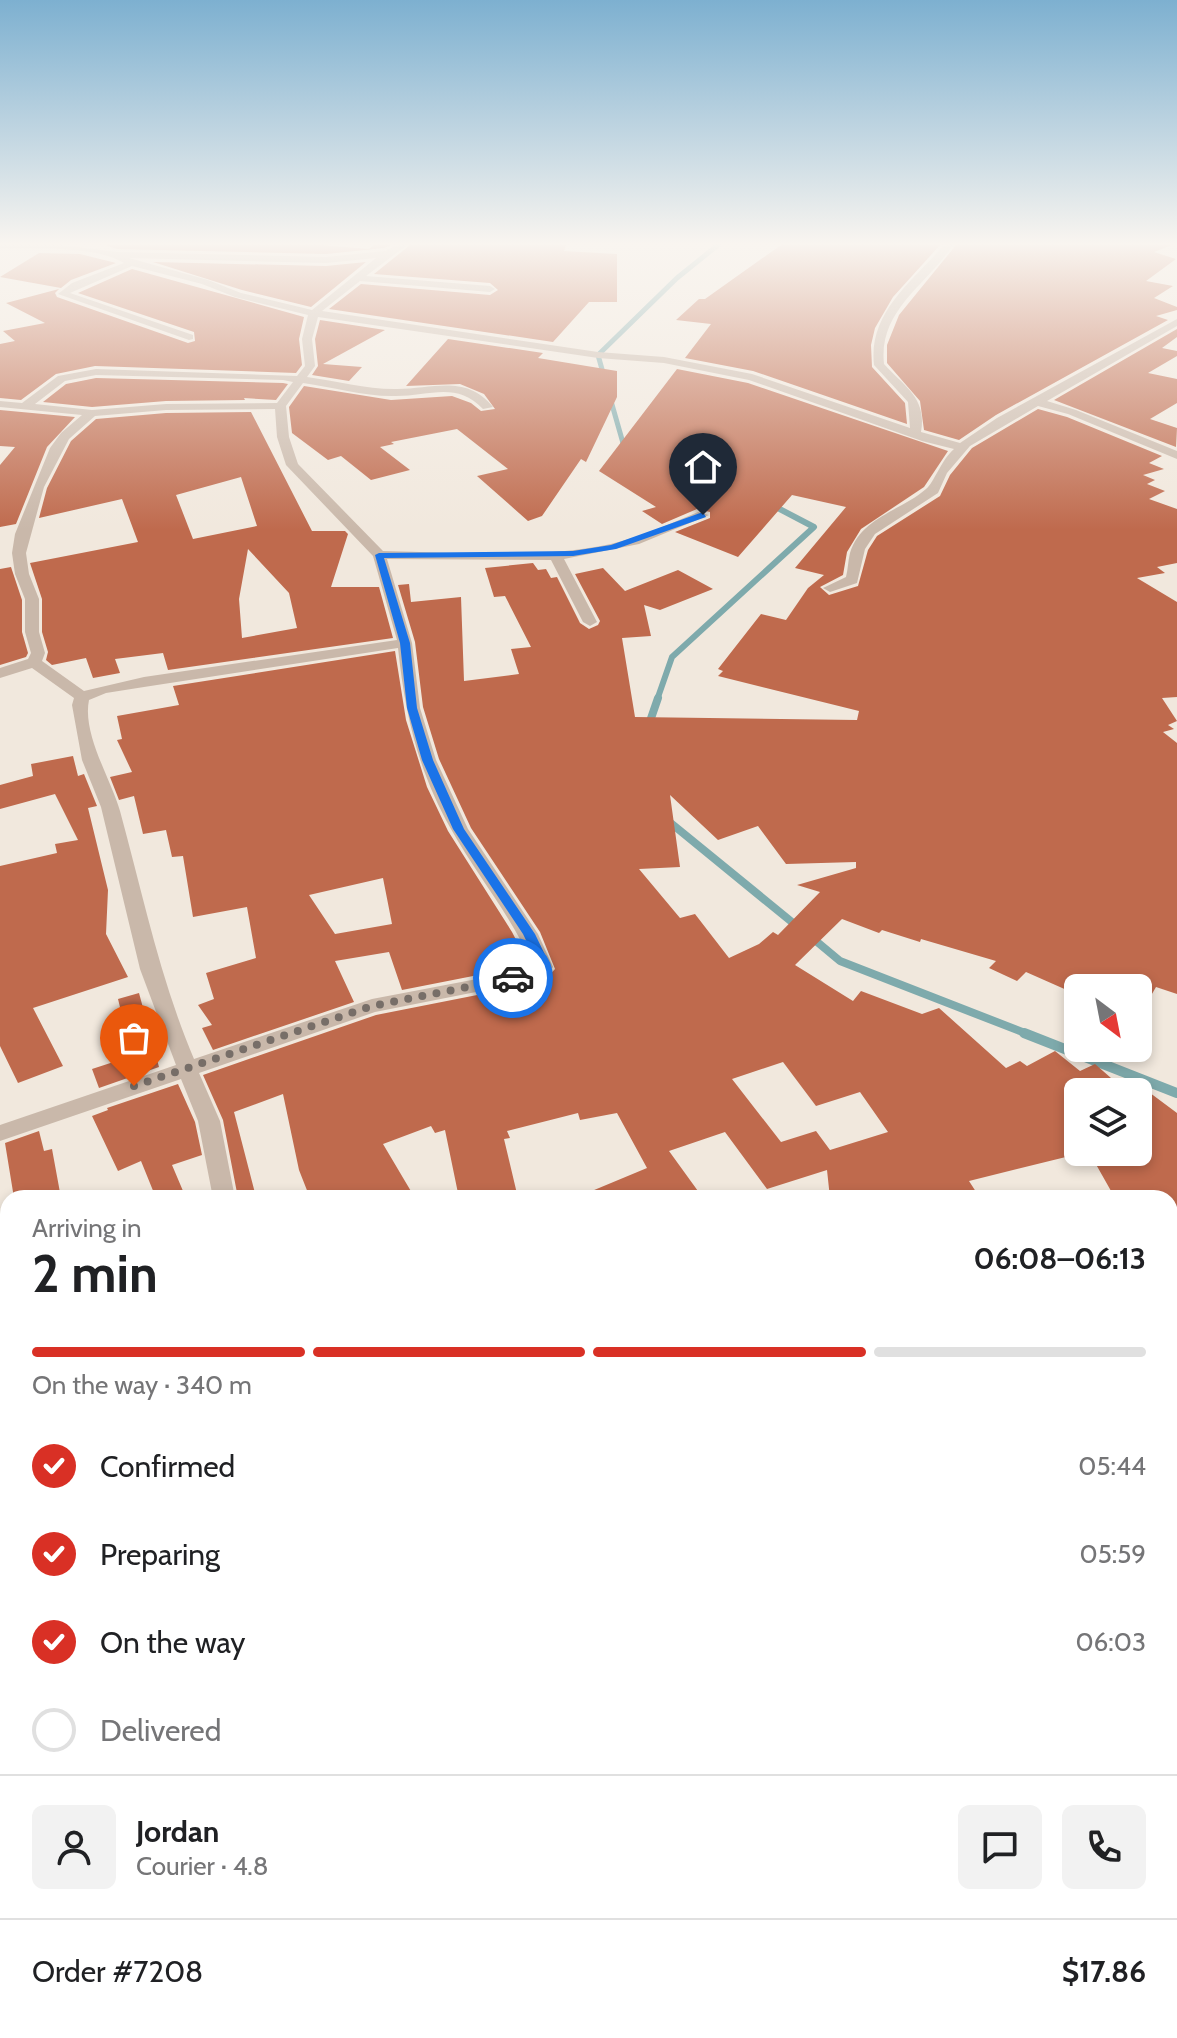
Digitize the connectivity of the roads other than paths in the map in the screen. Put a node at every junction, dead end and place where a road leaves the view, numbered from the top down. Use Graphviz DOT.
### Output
graph roads {
  1 [pos="307,340"];
  2 [pos="488,340"];
  3 [pos="879,340"];
  4 [pos="1141,340"];
  5 [pos="300,380"];
  6 [pos="1038,402"];
  7 [pos="0,404"];
  8 [pos="25,406"];
  9 [pos="280,406"];
  10 [pos="487,407"];
  11 [pos="92,413"];
  12 [pos="915,434"];
  13 [pos="962,447"];
  14 [pos="1177,455"];
  15 [pos="703,515"];
  16 [pos="379,555"];
  17 [pos="556,556"];
  18 [pos="830,588"];
  19 [pos="590,622"];
  20 [pos="405,643"];
  21 [pos="34,662"];
  22 [pos="0,673"];
  23 [pos="82,697"];
  24 [pos="187,1067"];
  25 [pos="0,1133"];
  26 [pos="222,1190"];
  1 -- 5 [label="street"];
  2 -- 12 [label="street"];
  3 -- 12 [label="street"];
  4 -- 6 [label="street"];
  5 -- 8 [label="street"];
  5 -- 9 [label="street"];
  5 -- 10 [label="street"];
  6 -- 13 [label="street"];
  6 -- 14 [label="street"];
  7 -- 8 [label="street"];
  8 -- 11 [label="street"];
  9 -- 11 [label="street"];
  9 -- 16 [label="street"];
  11 -- 21 [label="street"];
  12 -- 13 [label="street"];
  13 -- 18 [label="street"];
  15 -- 17 [label="street"];
  16 -- 17 [label="street"];
  16 -- 20 [label="street"];
  17 -- 19 [label="street"];
  20 -- 23 [label="street"];
  20 -- 24 [label="street"];
  21 -- 22 [label="street"];
  21 -- 23 [label="street"];
  23 -- 24 [label="street"];
  24 -- 25 [label="street"];
  24 -- 26 [label="street"];
}
